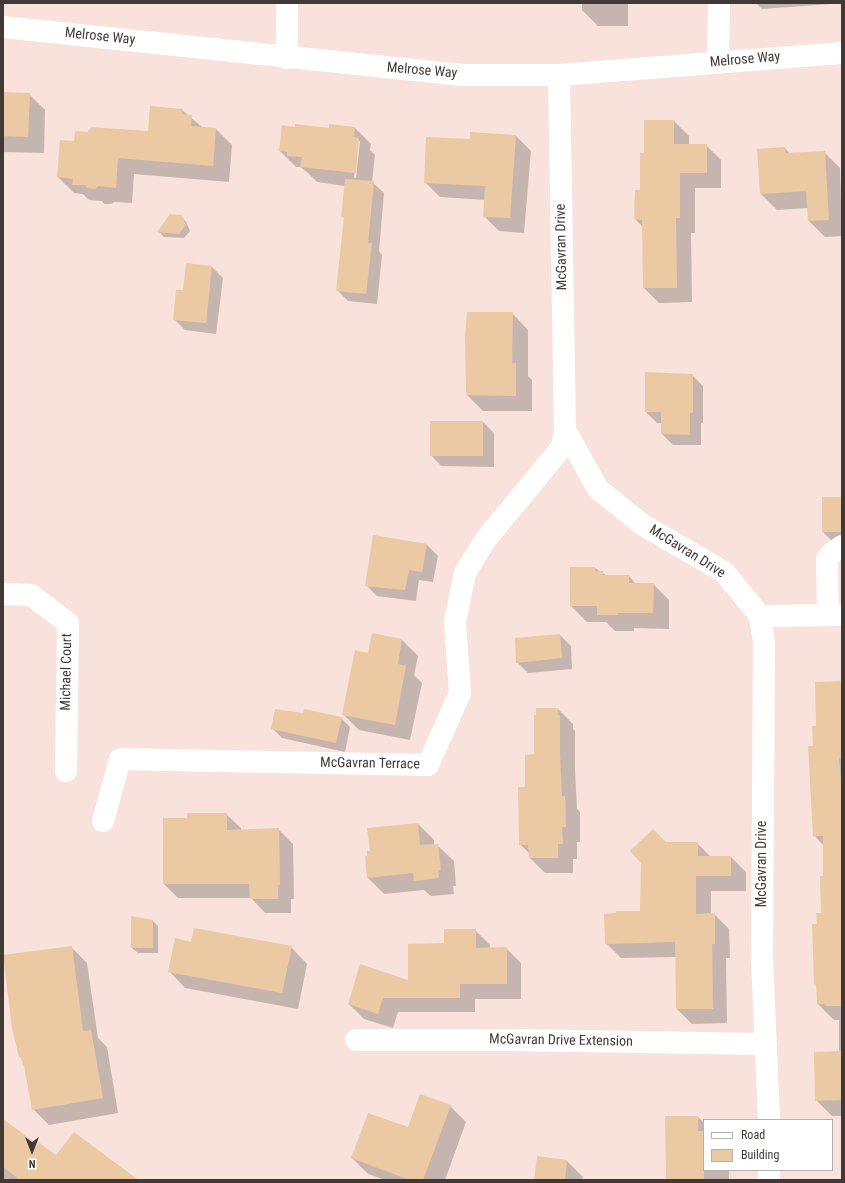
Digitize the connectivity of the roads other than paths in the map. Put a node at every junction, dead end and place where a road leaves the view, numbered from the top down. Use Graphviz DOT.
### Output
graph roads {
  1 [pos="287,3"];
  2 [pos="719,3"];
  3 [pos="3,27"];
  4 [pos="842,53"];
  5 [pos="287,58"];
  6 [pos="718,63"];
  7 [pos="559,75"];
  8 [pos="564,430"];
  9 [pos="842,546"];
  10 [pos="3,594"];
  11 [pos="835,615"];
  12 [pos="760,616"];
  13 [pos="66,771"];
  14 [pos="103,821"];
  15 [pos="356,1040"];
  16 [pos="766,1044"];
  17 [pos="769,1119"];
  1 -- 5 [label="street"];
  2 -- 6 [label="street"];
  3 -- 5 [label="street, Melrose Way"];
  4 -- 6 [label="street, Melrose Way"];
  5 -- 7 [label="street, Melrose Way"];
  6 -- 7 [label="street, Melrose Way"];
  7 -- 8 [label="street, McGavran Drive"];
  8 -- 12 [label="street, McGavran Drive"];
  8 -- 14 [label="street, McGavran Terrace"];
  9 -- 11 [label="street"];
  10 -- 13 [label="street, Michael Court"];
  11 -- 12 [label="street"];
  12 -- 16 [label="street, McGavran Drive"];
  15 -- 16 [label="street, McGavran Drive Extension"];
  16 -- 17 [label="street, McGavran Drive"];
}
